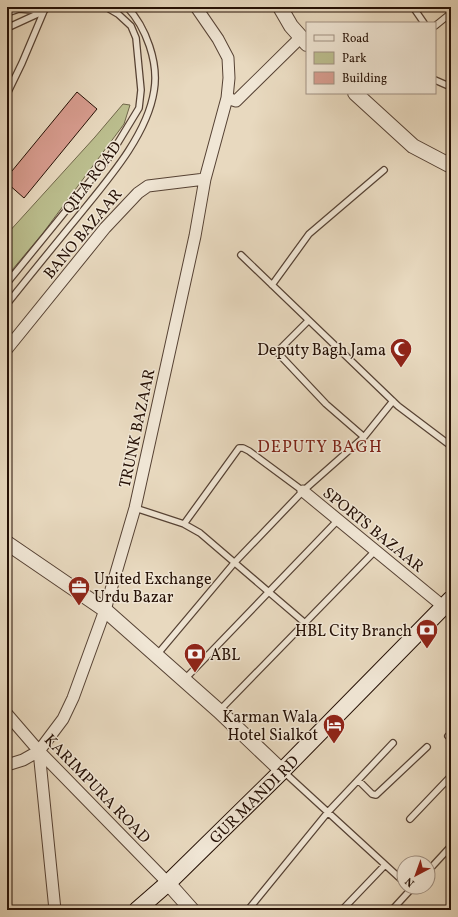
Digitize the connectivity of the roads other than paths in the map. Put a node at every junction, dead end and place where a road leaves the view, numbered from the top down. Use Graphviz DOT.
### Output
graph roads {
  1 [pos="106,7"];
  2 [pos="127,7"];
  3 [pos="196,7"];
  4 [pos="280,7"];
  5 [pos="413,7"];
  6 [pos="45,9"];
  7 [pos="451,13"];
  8 [pos="7,14"];
  9 [pos="423,22"];
  10 [pos="436,25"];
  11 [pos="7,28"];
  12 [pos="304,40"];
  13 [pos="436,80"];
  14 [pos="451,87"];
  15 [pos="7,94"];
  16 [pos="356,94"];
  17 [pos="227,98"];
  18 [pos="451,166"];
  19 [pos="384,170"];
  20 [pos="205,179"];
  21 [pos="241,255"];
  22 [pos="7,283"];
  23 [pos="272,285"];
  24 [pos="7,304"];
  25 [pos="308,321"];
  26 [pos="7,349"];
  27 [pos="393,401"];
  28 [pos="364,437"];
  29 [pos="451,446"];
  30 [pos="303,491"];
  31 [pos="135,508"];
  32 [pos="338,520"];
  33 [pos="184,524"];
  34 [pos="8,545"];
  35 [pos="376,550"];
  36 [pos="235,562"];
  37 [pos="269,592"];
  38 [pos="449,607"];
  39 [pos="105,610"];
  40 [pos="305,623"];
  41 [pos="156,656"];
  42 [pos="184,680"];
  43 [pos="219,711"];
  44 [pos="7,714"];
  45 [pos="451,733"];
  46 [pos="451,739"];
  47 [pos="393,743"];
  48 [pos="427,746"];
  49 [pos="39,751"];
  50 [pos="7,765"];
  51 [pos="282,771"];
  52 [pos="451,776"];
  53 [pos="358,780"];
  54 [pos="328,812"];
  55 [pos="410,819"];
  56 [pos="451,846"];
  57 [pos="436,862"];
  58 [pos="384,865"];
  59 [pos="396,875"];
  60 [pos="168,883"];
  61 [pos="406,895"];
  62 [pos="55,910"];
  63 [pos="137,910"];
  64 [pos="192,910"];
  65 [pos="248,910"];
  66 [pos="342,910"];
  67 [pos="392,910"];
  1 -- 22 [label="lane, QILA ROAD"];
  2 -- 24 [label="lane, QILA ROAD"];
  3 -- 17 [label="street, TRUNK BAZAAR"];
  4 -- 12 [label="street"];
  5 -- 9 [label="lane"];
  6 -- 8 [label="lane"];
  6 -- 11 [label="lane"];
  6 -- 15 [label="lane"];
  7 -- 10 [label="lane"];
  12 -- 17 [label="street"];
  13 -- 14 [label="lane"];
  16 -- 18 [label="street"];
  17 -- 20 [label="street, TRUNK BAZAAR"];
  19 -- 23 [label="lane"];
  20 -- 26 [label="street, BANO BAZAAR"];
  20 -- 31 [label="street, TRUNK BAZAAR"];
  21 -- 23 [label="lane"];
  23 -- 25 [label="lane"];
  25 -- 27 [label="lane"];
  25 -- 28 [label="lane"];
  27 -- 28 [label="lane"];
  27 -- 29 [label="lane"];
  28 -- 30 [label="lane"];
  30 -- 32 [label="street, SPORTS BAZAAR"];
  30 -- 33 [label="lane"];
  30 -- 36 [label="lane"];
  31 -- 33 [label="lane"];
  31 -- 39 [label="street, TRUNK BAZAAR"];
  32 -- 35 [label="street, SPORTS BAZAAR"];
  32 -- 37 [label="lane"];
  33 -- 36 [label="lane"];
  34 -- 39 [label="street"];
  35 -- 38 [label="street, SPORTS BAZAAR"];
  35 -- 40 [label="lane"];
  36 -- 37 [label="lane"];
  36 -- 41 [label="lane"];
  37 -- 40 [label="lane"];
  37 -- 42 [label="lane"];
  38 -- 51 [label="main road, GUR MANDI RD"];
  39 -- 41 [label="street"];
  39 -- 49 [label="street, TRUNK BAZAAR"];
  40 -- 43 [label="lane"];
  41 -- 42 [label="street"];
  42 -- 43 [label="street"];
  43 -- 51 [label="street"];
  44 -- 49 [label="street, KARIMPURA ROAD"];
  45 -- 46 [label="lane"];
  47 -- 53 [label="lane"];
  48 -- 53 [label="lane"];
  49 -- 50 [label="street"];
  49 -- 60 [label="street, KARIMPURA ROAD"];
  49 -- 62 [label="street"];
  51 -- 54 [label="lane"];
  51 -- 60 [label="main road, GUR MANDI RD"];
  52 -- 55 [label="lane"];
  53 -- 54 [label="lane"];
  54 -- 58 [label="lane"];
  54 -- 65 [label="lane"];
  56 -- 57 [label="lane"];
  58 -- 59 [label="lane"];
  58 -- 66 [label="lane"];
  60 -- 63 [label="main road, GUR MANDI RD"];
  60 -- 64 [label="street"];
  61 -- 67 [label="lane"];
}
